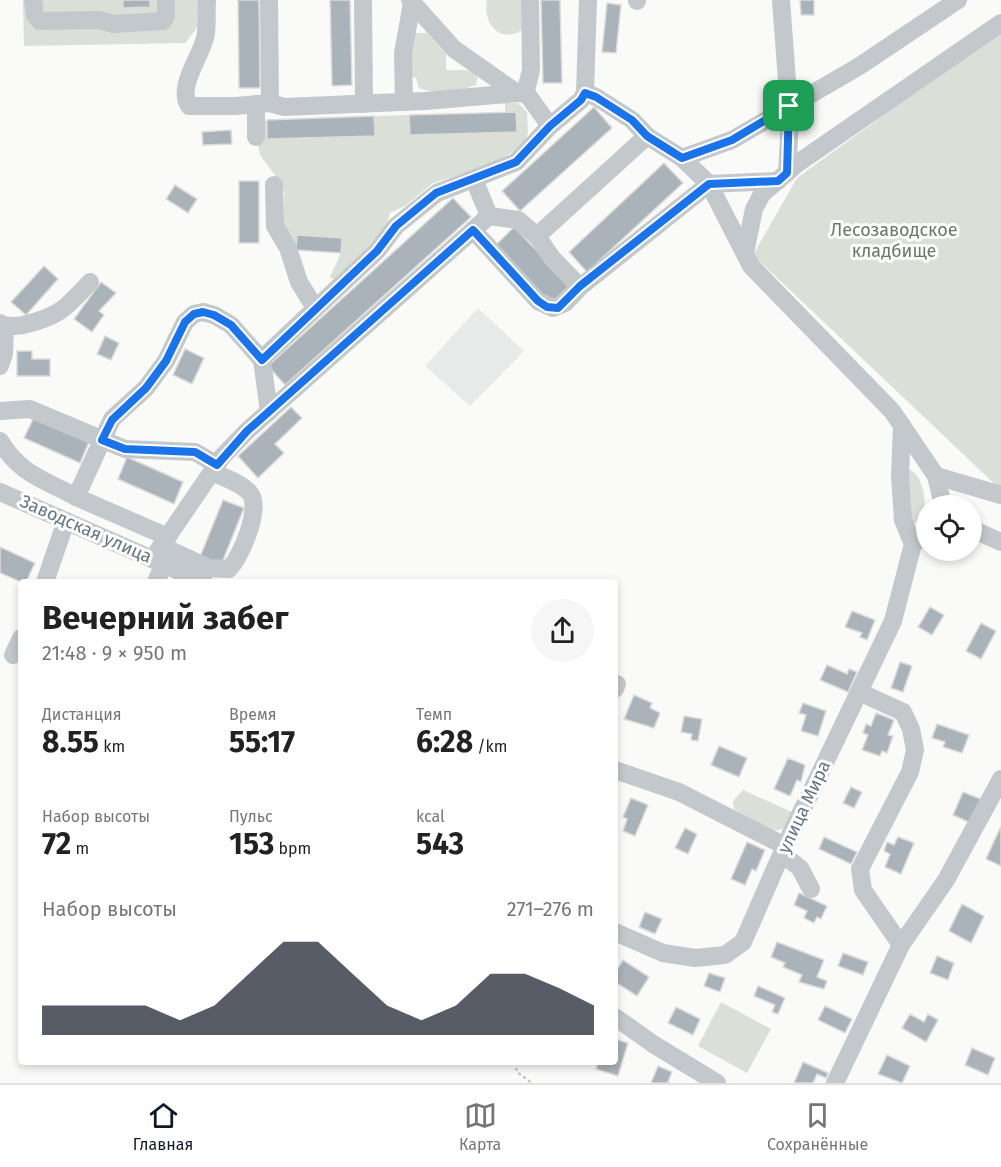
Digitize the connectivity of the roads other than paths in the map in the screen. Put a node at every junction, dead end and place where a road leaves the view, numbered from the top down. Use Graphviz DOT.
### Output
graph roads {
  1 [pos="33,0"];
  2 [pos="166,0"];
  3 [pos="207,0"];
  4 [pos="269,0"];
  5 [pos="363,0"];
  6 [pos="530,0"];
  7 [pos="588,0"];
  8 [pos="781,0"];
  9 [pos="958,0"];
  10 [pos="411,2"];
  11 [pos="1001,23"];
  12 [pos="521,93"];
  13 [pos="585,93"];
  14 [pos="404,102"];
  15 [pos="263,104"];
  16 [pos="364,104"];
  17 [pos="789,106"];
  18 [pos="550,126"];
  19 [pos="647,136"];
  20 [pos="256,137"];
  21 [pos="682,158"];
  22 [pos="782,177"];
  23 [pos="474,180"];
  24 [pos="709,184"];
  25 [pos="274,185"];
  26 [pos="489,216"];
  27 [pos="473,230"];
  28 [pos="537,236"];
  29 [pos="745,253"];
  30 [pos="90,282"];
  31 [pos="580,286"];
  32 [pos="315,308"];
  33 [pos="2,325"];
  34 [pos="262,360"];
  35 [pos="0,366"];
  36 [pos="0,411"];
  37 [pos="269,412"];
  38 [pos="902,425"];
  39 [pos="102,440"];
  40 [pos="0,441"];
  41 [pos="214,468"];
  42 [pos="936,476"];
  43 [pos="50,483"];
  44 [pos="0,492"];
  45 [pos="940,495"];
  46 [pos="1001,495"];
  47 [pos="76,497"];
  48 [pos="38,508"];
  49 [pos="66,521"];
  50 [pos="982,533"];
  51 [pos="916,542"];
  52 [pos="1001,542"];
  53 [pos="913,544"];
  54 [pos="161,551"];
  55 [pos="46,579"];
  56 [pos="156,579"];
  57 [pos="200,579"];
  58 [pos="859,692"];
  59 [pos="618,771"];
  60 [pos="1001,779"];
  61 [pos="784,850"];
  62 [pos="811,889"];
  63 [pos="618,933"];
  64 [pos="901,945"];
  65 [pos="618,1019"];
  66 [pos="717,1083"];
  67 [pos="835,1083"];
  1 -- 2 [label="street"];
  3 -- 15 [label="street"];
  4 -- 15 [label="street"];
  5 -- 16 [label="street"];
  6 -- 12 [label="street"];
  7 -- 13 [label="street"];
  8 -- 17 [label="street"];
  9 -- 17 [label="street"];
  10 -- 12 [label="street"];
  10 -- 14 [label="street"];
  11 -- 22 [label="street"];
  12 -- 14 [label="street"];
  12 -- 18 [label="street"];
  13 -- 18 [label="street"];
  13 -- 19 [label="street"];
  14 -- 16 [label="street"];
  15 -- 16 [label="street"];
  15 -- 20 [label="street"];
  17 -- 21 [label="street"];
  17 -- 22 [label="street"];
  18 -- 23 [label="street"];
  19 -- 21 [label="street"];
  19 -- 28 [label="street"];
  21 -- 24 [label="street"];
  22 -- 24 [label="street"];
  22 -- 29 [label="street"];
  23 -- 26 [label="street"];
  23 -- 32 [label="street"];
  24 -- 29 [label="street"];
  24 -- 31 [label="street"];
  25 -- 32 [label="street"];
  26 -- 27 [label="street"];
  26 -- 28 [label="street"];
  27 -- 31 [label="street"];
  27 -- 37 [label="street"];
  28 -- 31 [label="street"];
  29 -- 38 [label="street"];
  30 -- 33 [label="street"];
  32 -- 34 [label="street"];
  33 -- 35 [label="street"];
  34 -- 37 [label="street"];
  34 -- 39 [label="street"];
  36 -- 39 [label="street"];
  37 -- 41 [label="street"];
  38 -- 42 [label="street"];
  38 -- 53 [label="street"];
  39 -- 41 [label="street"];
  39 -- 47 [label="street"];
  40 -- 43 [label="street"];
  41 -- 54 [label="street"];
  41 -- 54 [label="street"];
  42 -- 45 [label="street"];
  42 -- 46 [label="street"];
  43 -- 47 [label="street"];
  43 -- 48 [label="street"];
  44 -- 48 [label="street, Заводская улица"];
  47 -- 54 [label="street"];
  48 -- 49 [label="street, Заводская улица"];
  49 -- 54 [label="street, Заводская улица"];
  49 -- 55 [label="street"];
  50 -- 52 [label="street"];
  51 -- 53 [label="street"];
  53 -- 58 [label="street, улица Мира"];
  54 -- 56 [label="street"];
  54 -- 57 [label="street, Заводская улица"];
  58 -- 61 [label="street, улица Мира"];
  58 -- 64 [label="street"];
  59 -- 61 [label="street"];
  60 -- 64 [label="street"];
  61 -- 62 [label="street"];
  61 -- 63 [label="street, улица Мира"];
  64 -- 67 [label="street"];
  65 -- 66 [label="street"];
}
